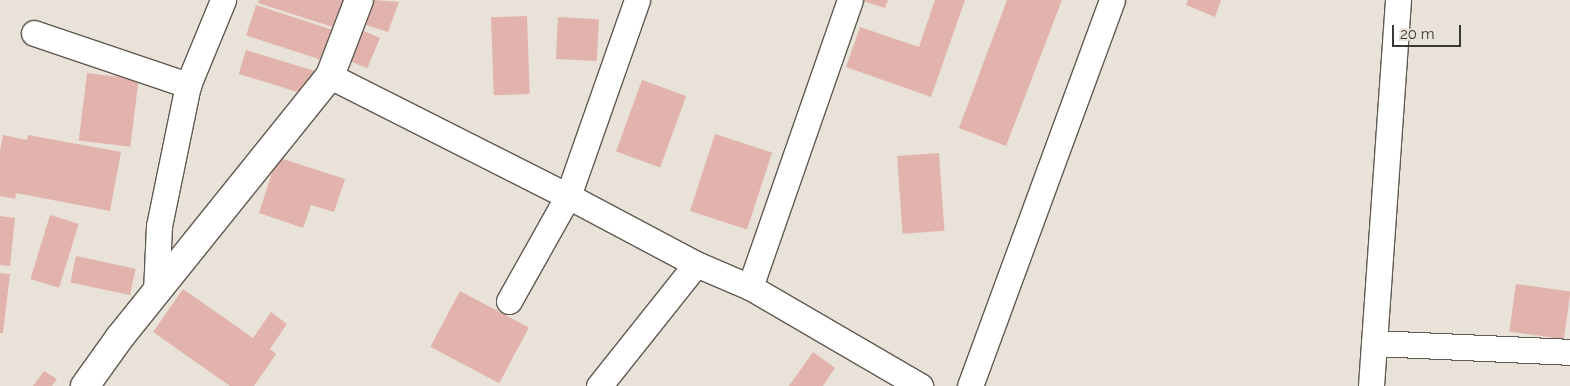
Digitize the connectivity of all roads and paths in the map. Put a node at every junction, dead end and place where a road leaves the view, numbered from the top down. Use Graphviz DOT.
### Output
graph roads {
  1 [pos="223,0"];
  2 [pos="359,0"];
  3 [pos="636,0"];
  4 [pos="850,0"];
  5 [pos="1112,0"];
  6 [pos="1398,0"];
  7 [pos="34,33"];
  8 [pos="330,76"];
  9 [pos="188,85"];
  10 [pos="568,196"];
  11 [pos="696,264"];
  12 [pos="750,287"];
  13 [pos="156,292"];
  14 [pos="509,300"];
  15 [pos="1374,343"];
  16 [pos="1570,352"];
  17 [pos="85,386"];
  18 [pos="599,386"];
  19 [pos="920,386"];
  20 [pos="970,386"];
  21 [pos="1371,386"];
  1 -- 9 [label="street"];
  2 -- 8 [label="street"];
  3 -- 10 [label="street"];
  4 -- 12 [label="street"];
  5 -- 20 [label="street"];
  6 -- 15 [label="street"];
  7 -- 9 [label="street"];
  8 -- 10 [label="street"];
  8 -- 13 [label="street"];
  9 -- 13 [label="street"];
  10 -- 11 [label="street"];
  10 -- 14 [label="street"];
  11 -- 12 [label="street"];
  11 -- 18 [label="street"];
  12 -- 19 [label="street"];
  13 -- 17 [label="street"];
  15 -- 16 [label="street"];
  15 -- 21 [label="street"];
}
